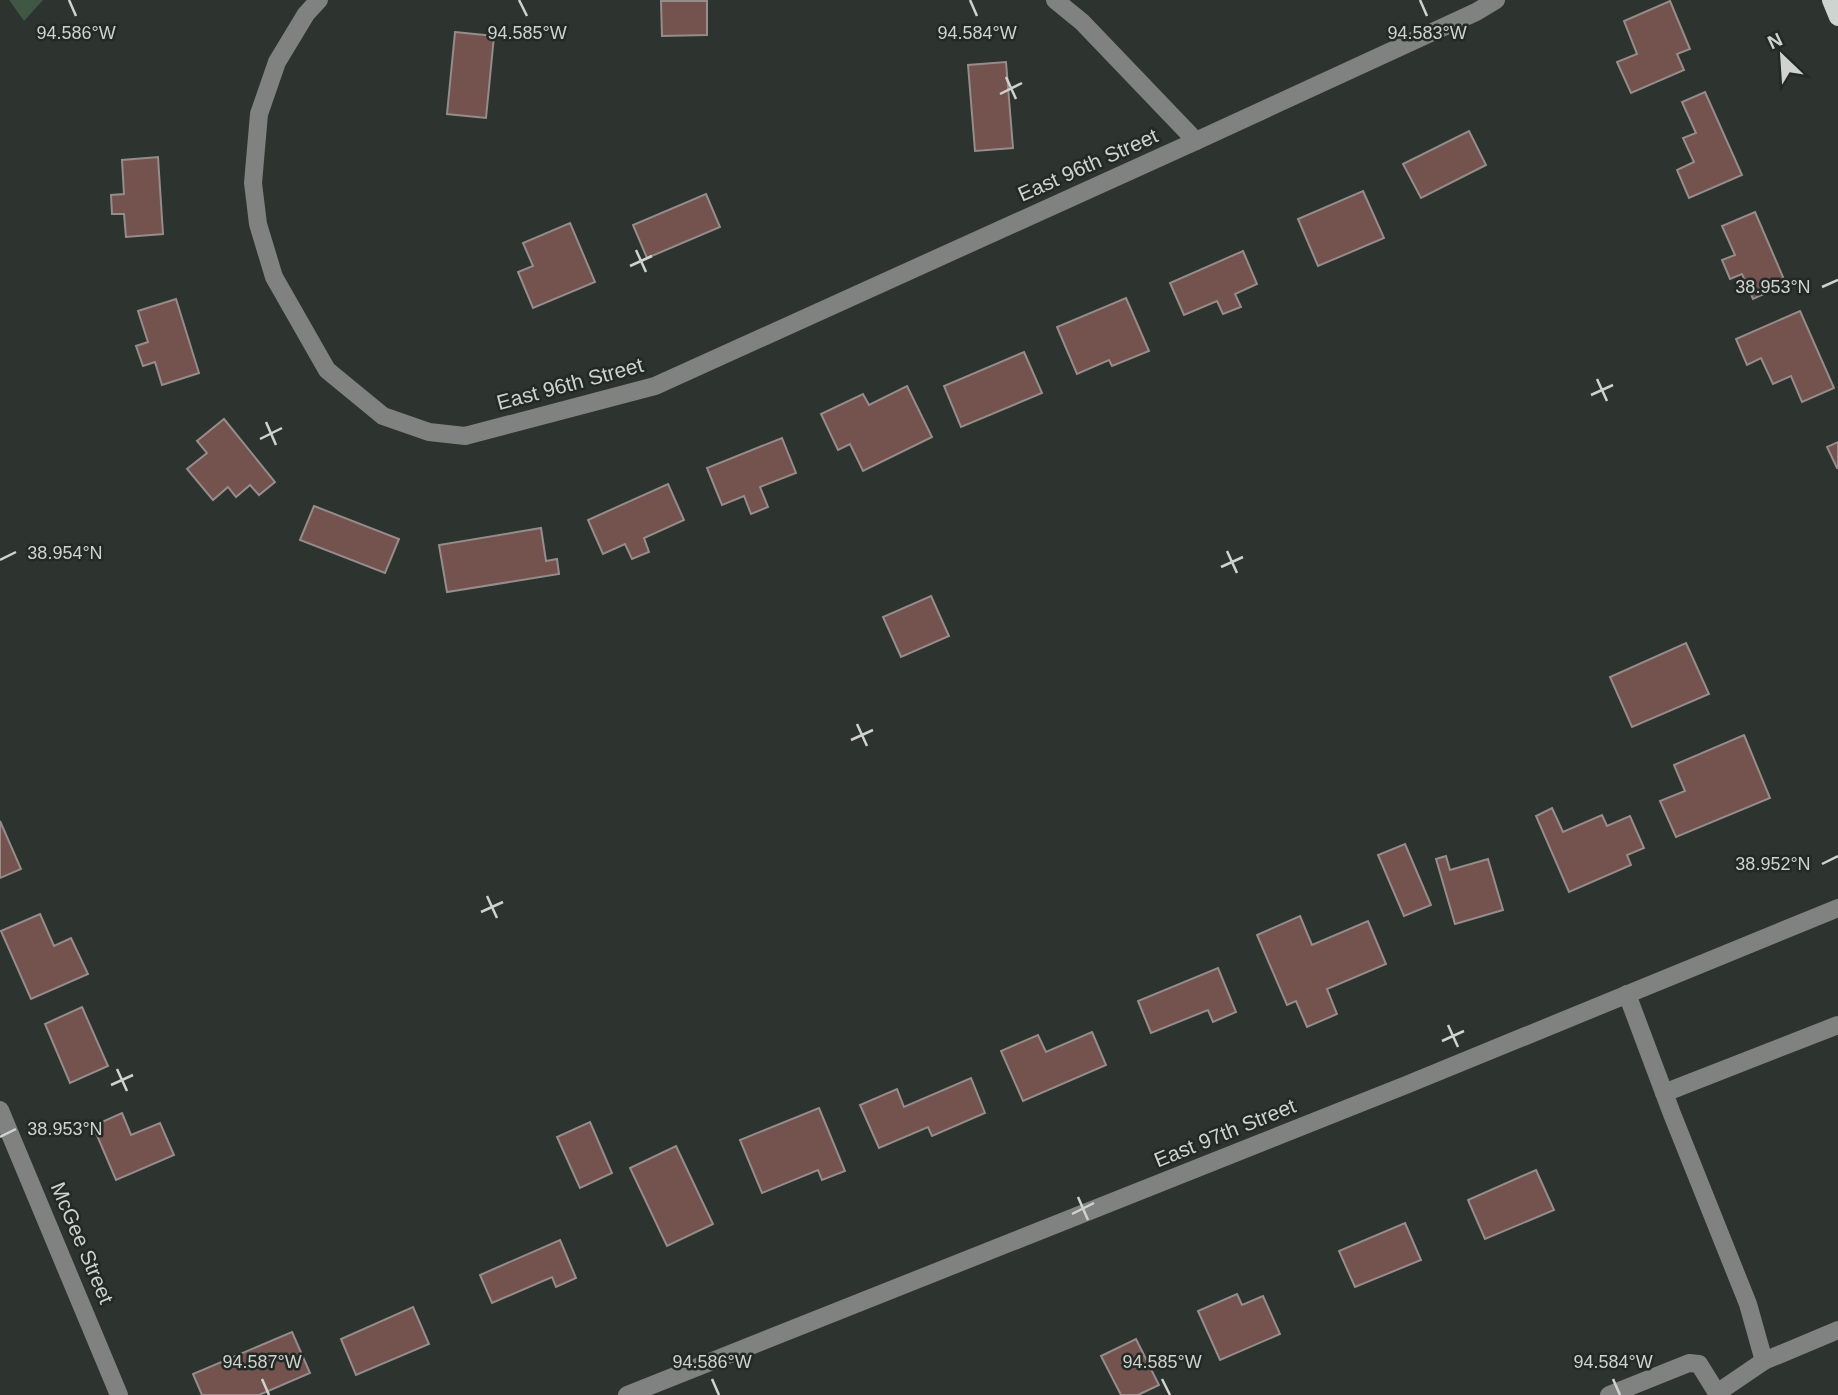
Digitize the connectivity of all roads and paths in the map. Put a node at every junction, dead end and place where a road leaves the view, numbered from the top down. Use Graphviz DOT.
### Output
graph roads {
  1 [pos="319,0"];
  2 [pos="1055,0"];
  3 [pos="1496,0"];
  4 [pos="1831,0"];
  5 [pos="1838,17"];
  6 [pos="1196,141"];
  7 [pos="1838,908"];
  8 [pos="1628,994"];
  9 [pos="1838,1025"];
  10 [pos="1664,1093"];
  11 [pos="0,1110"];
  12 [pos="1838,1330"];
  13 [pos="1763,1361"];
  14 [pos="1717,1394"];
  15 [pos="120,1395"];
  16 [pos="627,1395"];
  17 [pos="1609,1395"];
  1 -- 6 [label="street, East 96th Street"];
  2 -- 6 [label="street, East 96th Street"];
  3 -- 6 [label="street, East 96th Street"];
  4 -- 5 [label="main road"];
  7 -- 8 [label="street, East 97th Street"];
  8 -- 10 [label="street"];
  8 -- 16 [label="street, East 97th Street"];
  9 -- 10 [label="street"];
  10 -- 13 [label="street"];
  11 -- 15 [label="street, McGee Street"];
  12 -- 13 [label="street"];
  13 -- 14 [label="street"];
  14 -- 17 [label="street"];
}
